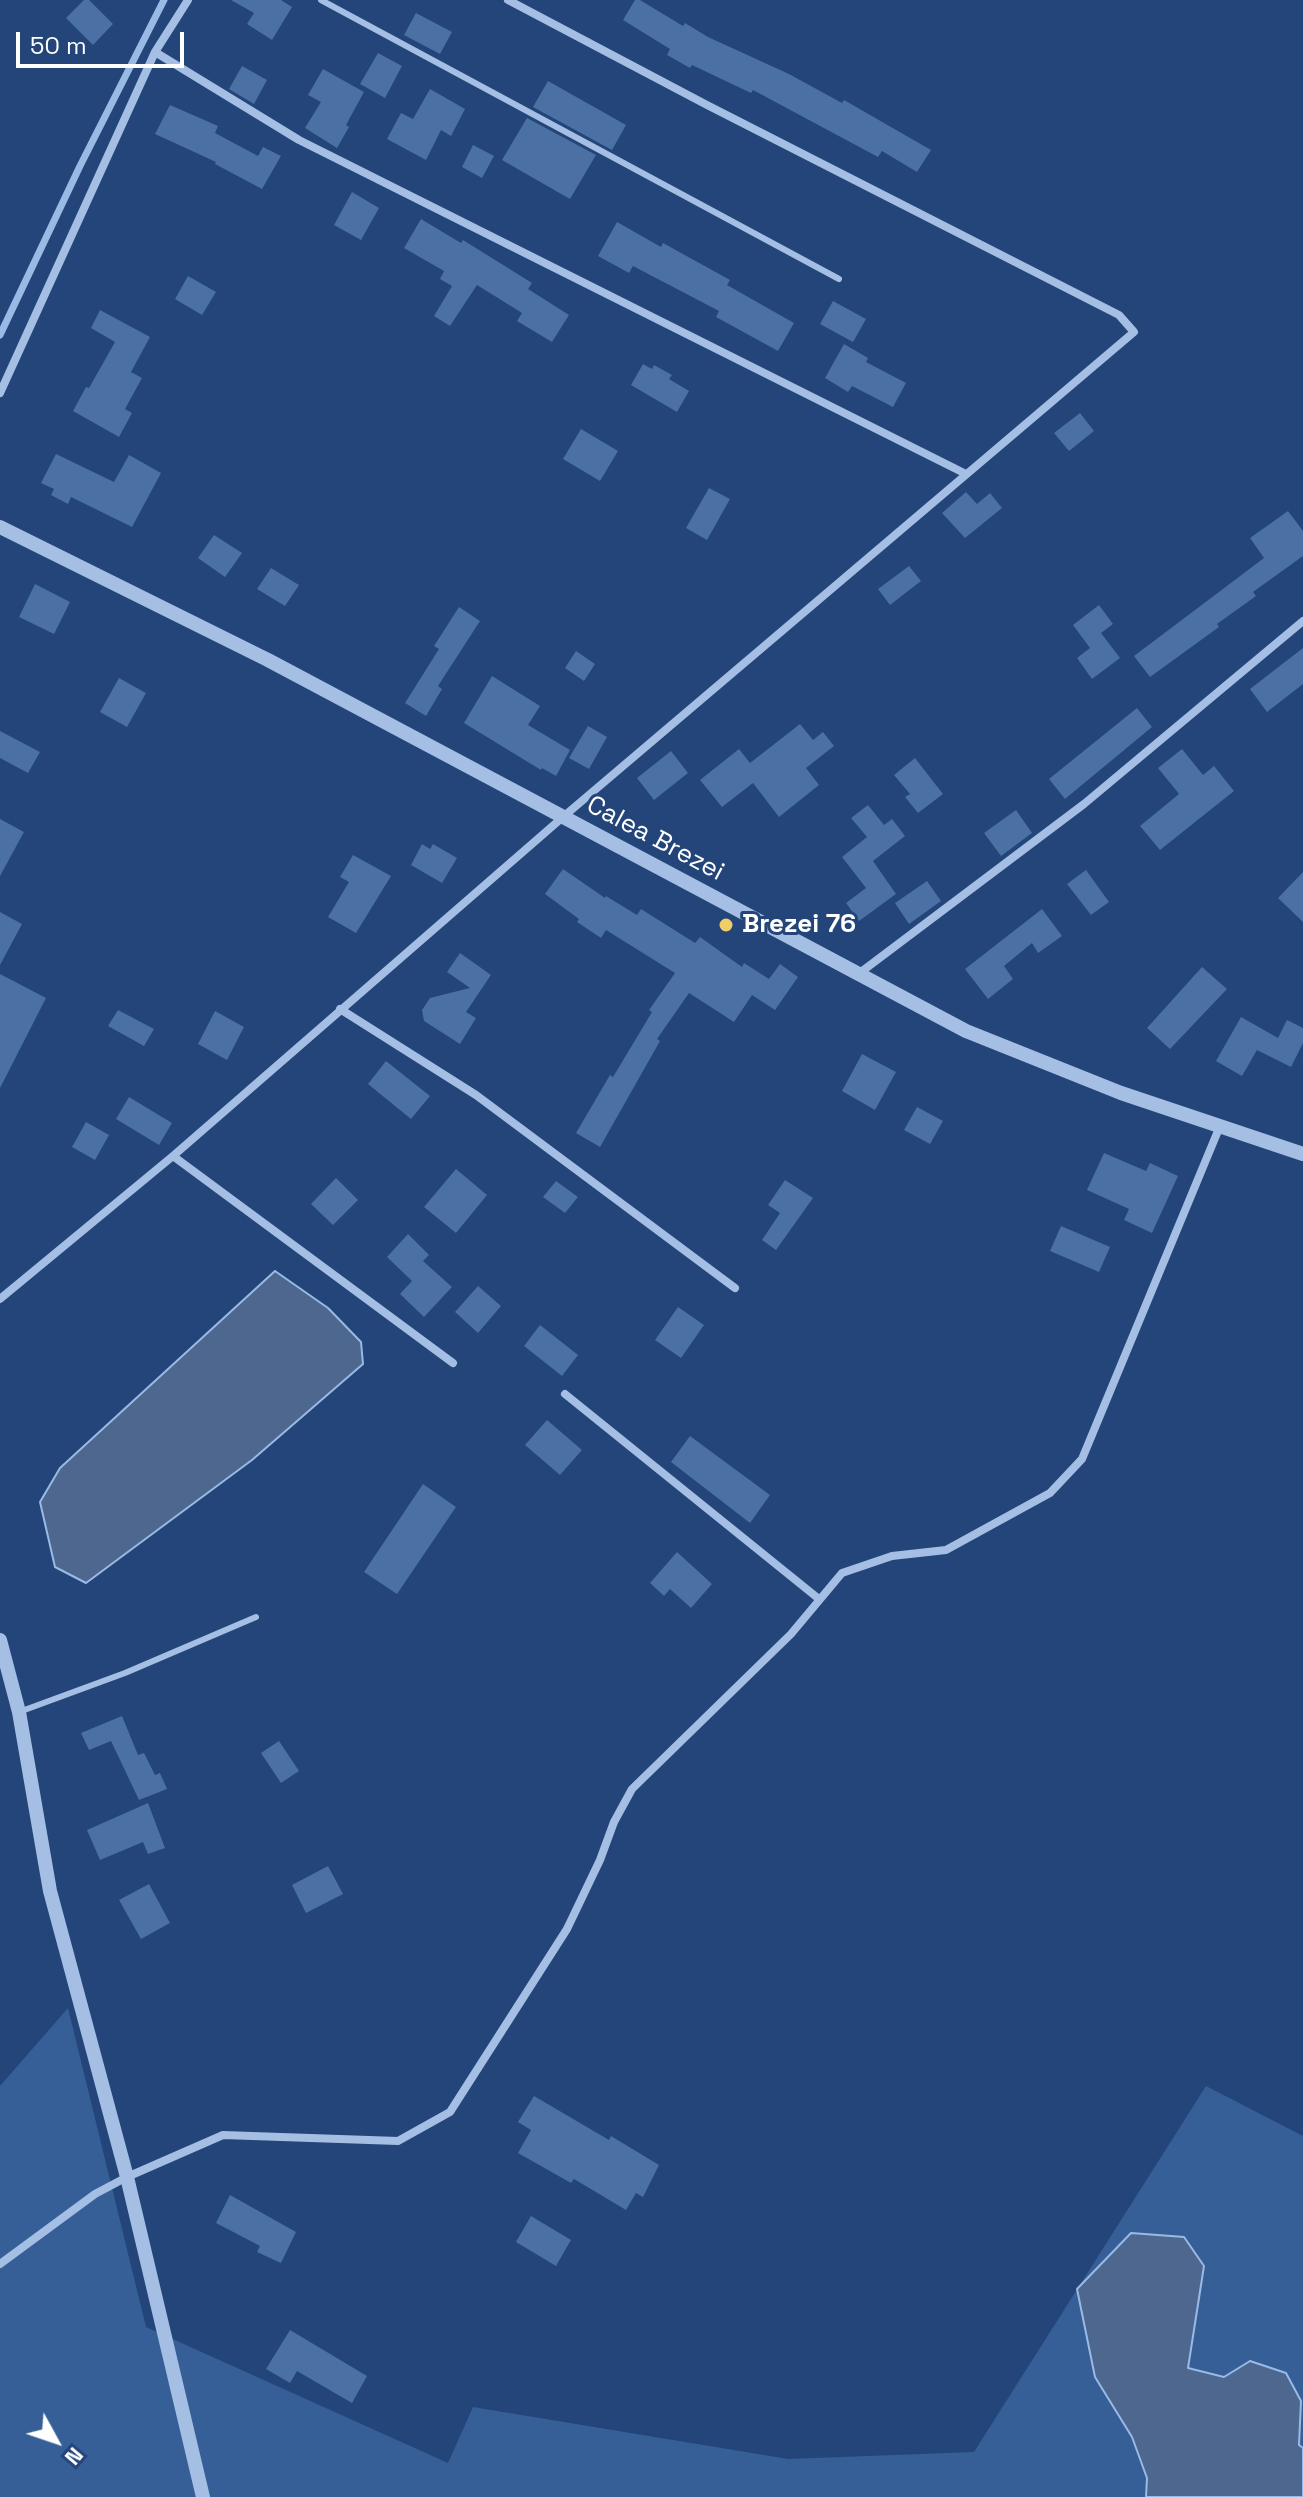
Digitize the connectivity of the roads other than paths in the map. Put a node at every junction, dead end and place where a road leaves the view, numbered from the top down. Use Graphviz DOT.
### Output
graph roads {
  1 [pos="188,0"];
  2 [pos="321,0"];
  3 [pos="508,0"];
  4 [pos="155,52"];
  5 [pos="839,279"];
  6 [pos="0,393"];
  7 [pos="966,474"];
  8 [pos="0,527"];
  9 [pos="1303,621"];
  10 [pos="563,817"];
  11 [pos="857,975"];
  12 [pos="340,1009"];
  13 [pos="1220,1126"];
  14 [pos="1303,1154"];
  15 [pos="173,1156"];
  16 [pos="735,1288"];
  17 [pos="0,1299"];
  18 [pos="453,1363"];
  19 [pos="565,1394"];
  20 [pos="819,1599"];
  21 [pos="256,1617"];
  22 [pos="0,1640"];
  23 [pos="19,1712"];
  24 [pos="127,2177"];
  25 [pos="0,2264"];
  26 [pos="203,2497"];
  1 -- 4 [label="street"];
  2 -- 5 [label="lane"];
  3 -- 7 [label="street"];
  4 -- 6 [label="street"];
  4 -- 7 [label="street"];
  7 -- 10 [label="street"];
  8 -- 10 [label="street, Calea Brezei"];
  9 -- 11 [label="street"];
  10 -- 11 [label="street, Calea Brezei"];
  10 -- 12 [label="street"];
  11 -- 13 [label="street, Calea Brezei"];
  12 -- 15 [label="street"];
  12 -- 16 [label="street"];
  13 -- 14 [label="street, Calea Brezei"];
  13 -- 20 [label="street"];
  15 -- 17 [label="street"];
  15 -- 18 [label="street"];
  19 -- 20 [label="street"];
  20 -- 24 [label="street"];
  21 -- 23 [label="lane"];
  22 -- 23 [label="street"];
  23 -- 24 [label="street"];
  24 -- 25 [label="street"];
  24 -- 26 [label="street"];
}
